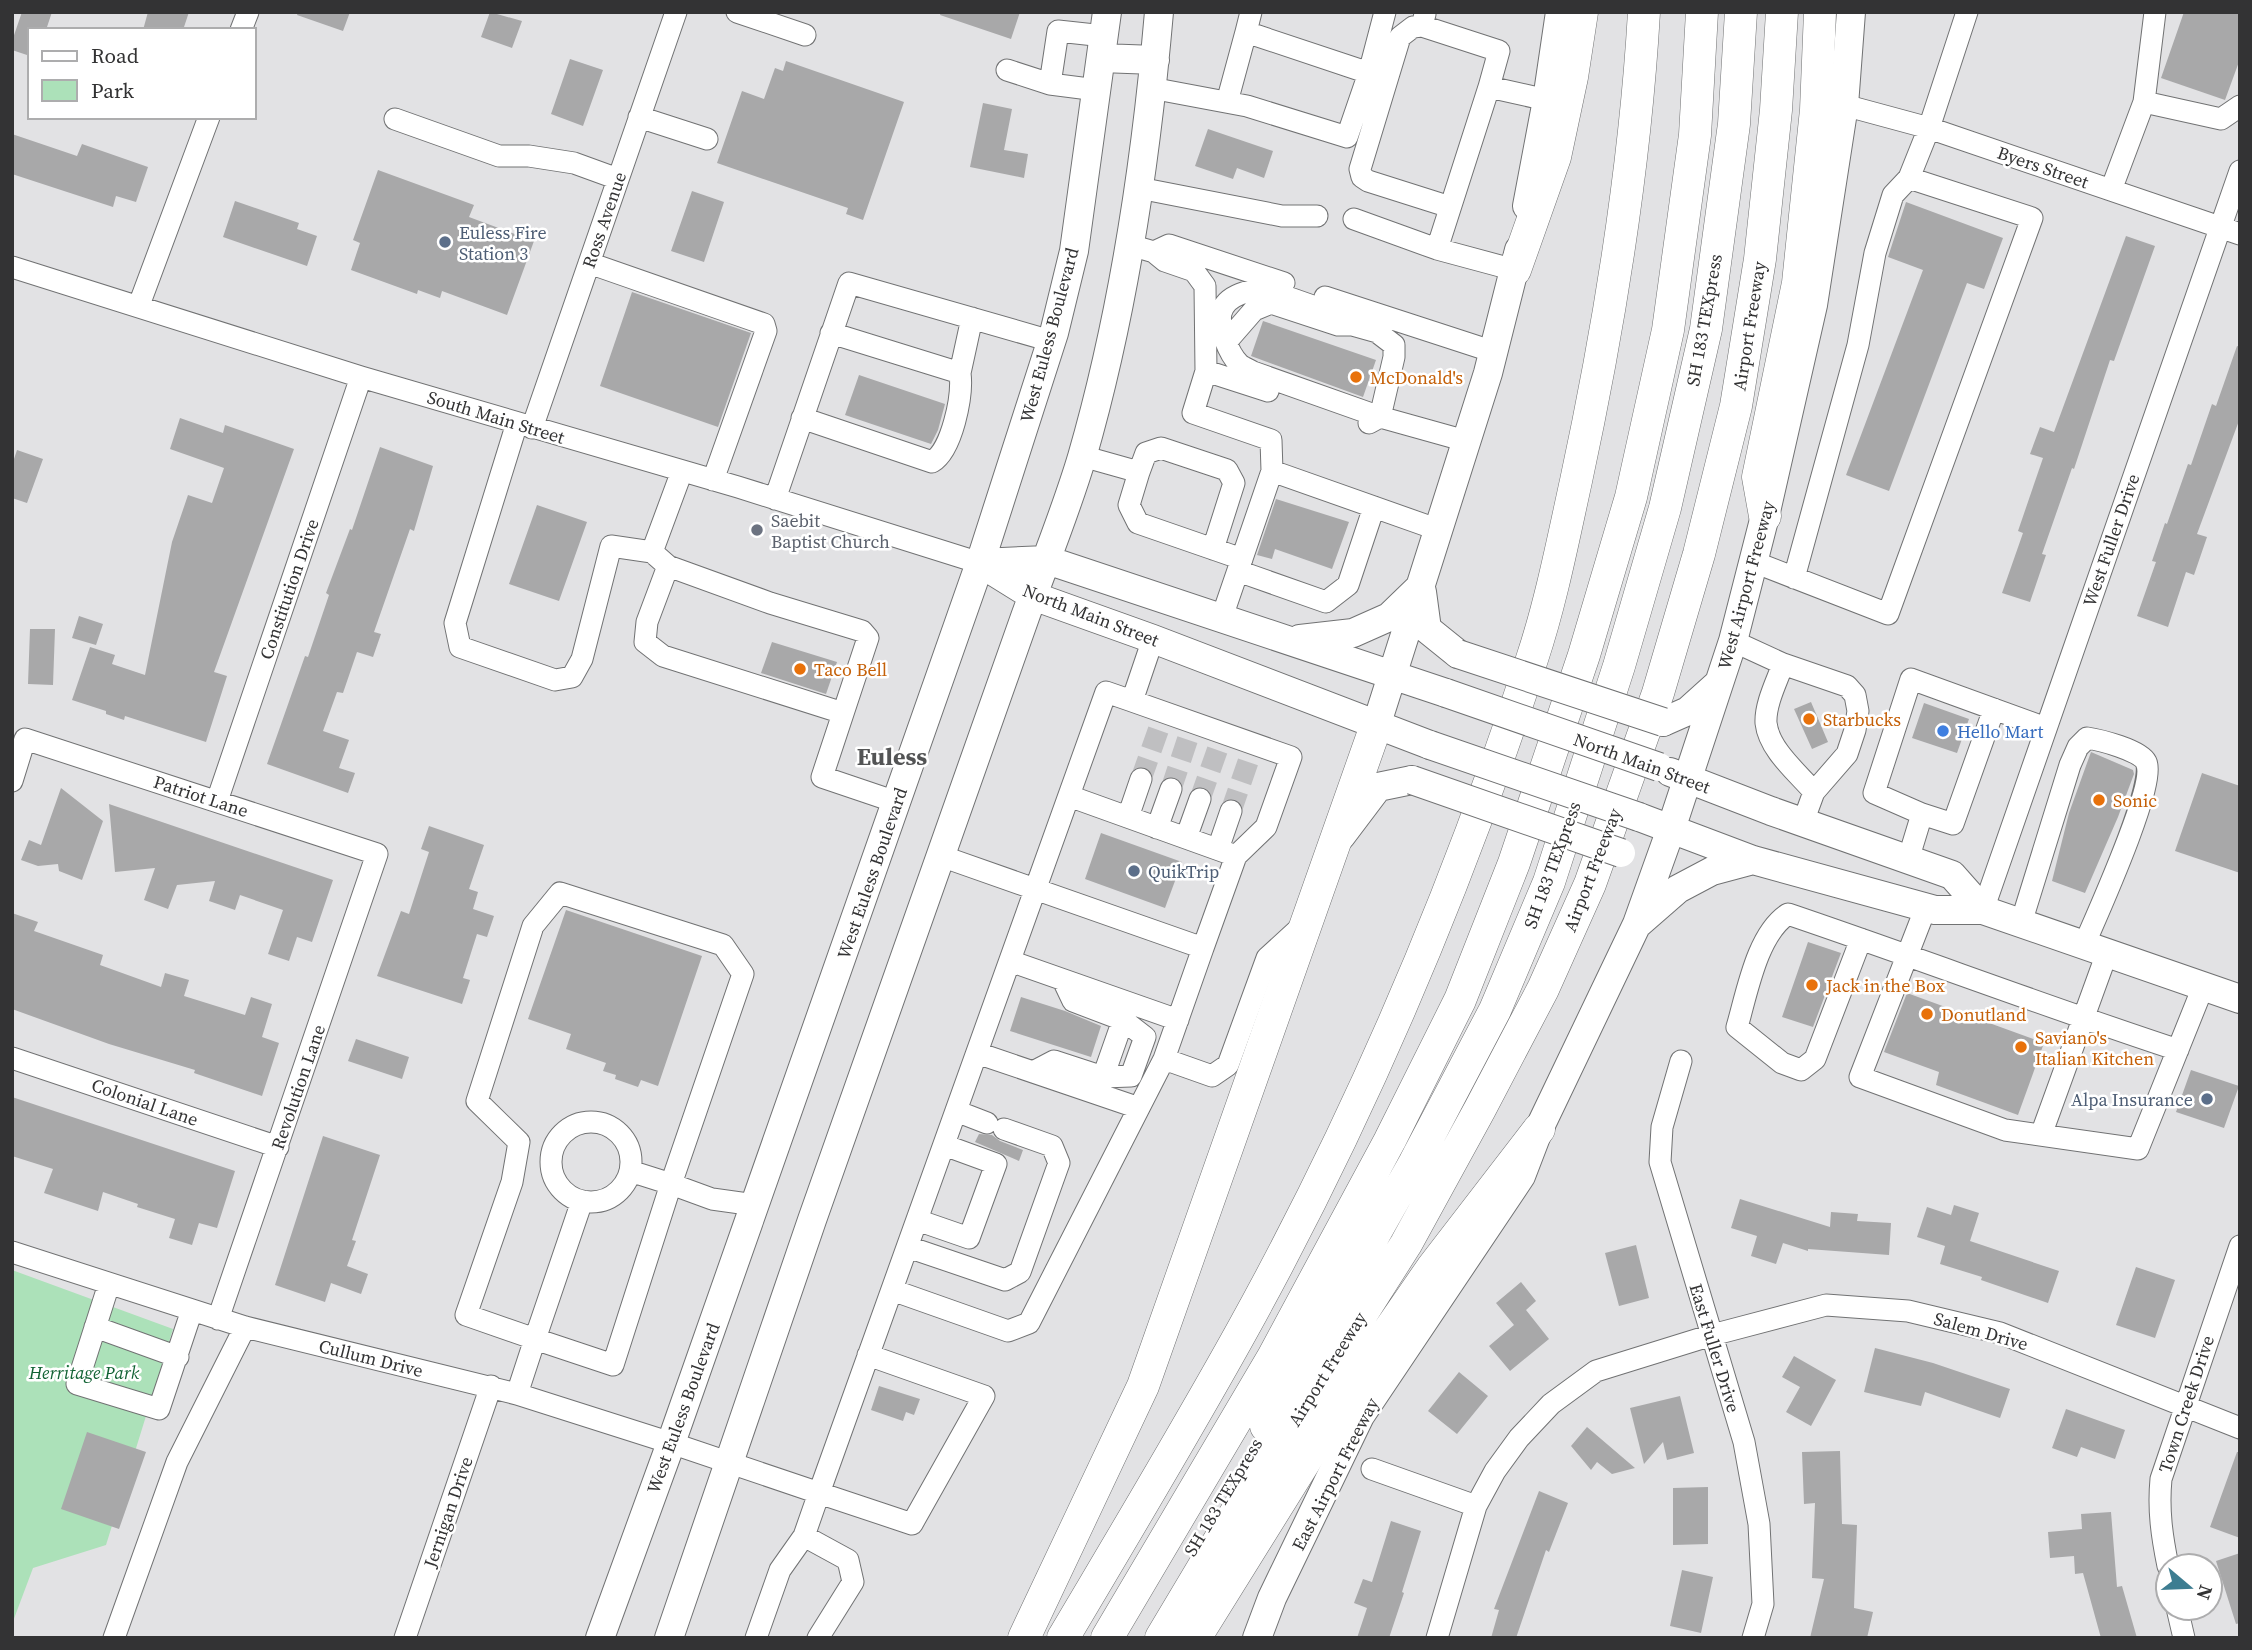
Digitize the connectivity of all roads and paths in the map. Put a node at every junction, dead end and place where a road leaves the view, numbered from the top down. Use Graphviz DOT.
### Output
graph roads {
  1 [pos="676,12"];
  2 [pos="737,12"];
  3 [pos="1159,12"];
  4 [pos="1385,12"];
  5 [pos="1560,12"];
  6 [pos="1582,12"];
  7 [pos="1644,12"];
  8 [pos="1656,12"];
  9 [pos="1702,12"];
  10 [pos="1741,12"];
  11 [pos="1774,12"];
  12 [pos="1782,12"];
  13 [pos="1820,12"];
  14 [pos="1851,12"];
  15 [pos="1967,12"];
  16 [pos="2155,12"];
  17 [pos="1424,19"];
  18 [pos="1249,22"];
  19 [pos="805,35"];
  20 [pos="1104,36"];
  21 [pos="1155,60"];
  22 [pos="1641,61"];
  23 [pos="1007,70"];
  24 [pos="1368,73"];
  25 [pos="1050,84"];
  26 [pos="1489,87"];
  27 [pos="1151,88"];
  28 [pos="1097,90"];
  29 [pos="1547,100"];
  30 [pos="1227,102"];
  31 [pos="2144,102"];
  32 [pos="1844,105"];
  33 [pos="2240,106"];
  34 [pos="639,117"];
  35 [pos="208,119"];
  36 [pos="395,119"];
  37 [pos="1929,128"];
  38 [pos="707,139"];
  39 [pos="2240,170"];
  40 [pos="1909,178"];
  41 [pos="618,179"];
  42 [pos="1139,188"];
  43 [pos="2111,190"];
  44 [pos="1450,207"];
  45 [pos="1317,216"];
  46 [pos="1354,219"];
  47 [pos="2230,230"];
  48 [pos="1142,249"];
  49 [pos="1437,249"];
  50 [pos="589,264"];
  51 [pos="12,267"];
  52 [pos="1241,269"];
  53 [pos="1515,270"];
  54 [pos="1205,286"];
  55 [pos="139,305"];
  56 [pos="1357,317"];
  57 [pos="972,318"];
  58 [pos="1706,329"];
  59 [pos="831,333"];
  60 [pos="1051,341"];
  61 [pos="1493,352"];
  62 [pos="1206,371"];
  63 [pos="960,373"];
  64 [pos="361,377"];
  65 [pos="1380,417"];
  66 [pos="802,418"];
  67 [pos="525,425"];
  68 [pos="1466,441"];
  69 [pos="1082,456"];
  70 [pos="682,471"];
  71 [pos="1272,471"];
  72 [pos="1139,472"];
  73 [pos="713,480"];
  74 [pos="775,499"];
  75 [pos="1374,507"];
  76 [pos="1765,516"];
  77 [pos="1439,530"];
  78 [pos="1213,549"];
  79 [pos="660,559"];
  80 [pos="1048,560"];
  81 [pos="1754,562"];
  82 [pos="980,564"];
  83 [pos="1240,565"];
  84 [pos="1794,578"];
  85 [pos="1421,586"];
  86 [pos="1033,596"];
  87 [pos="1222,617"];
  88 [pos="1153,639"];
  89 [pos="1288,639"];
  90 [pos="1733,641"];
  91 [pos="1783,664"];
  92 [pos="1394,675"];
  93 [pos="1720,682"];
  94 [pos="1132,701"];
  95 [pos="1994,709"];
  96 [pos="843,713"];
  97 [pos="1377,723"];
  98 [pos="2046,728"];
  99 [pos="1688,778"];
  100 [pos="1141,779"];
  101 [pos="12,781"];
  102 [pos="1171,789"];
  103 [pos="1814,792"];
  104 [pos="1069,796"];
  105 [pos="1200,799"];
  106 [pos="217,801"];
  107 [pos="897,802"];
  108 [pos="1231,811"];
  109 [pos="1922,814"];
  110 [pos="1128,817"];
  111 [pos="1803,822"];
  112 [pos="1157,828"];
  113 [pos="1671,829"];
  114 [pos="1186,838"];
  115 [pos="1335,844"];
  116 [pos="1227,853"];
  117 [pos="377,854"];
  118 [pos="941,856"];
  119 [pos="1753,860"];
  120 [pos="1908,860"];
  121 [pos="1036,889"];
  122 [pos="1926,907"];
  123 [pos="1983,910"];
  124 [pos="1306,922"];
  125 [pos="2021,923"];
  126 [pos="1637,924"];
  127 [pos="1861,939"];
  128 [pos="1203,948"];
  129 [pos="2096,949"];
  130 [pos="1908,955"];
  131 [pos="1010,961"];
  132 [pos="1063,980"];
  133 [pos="2203,987"];
  134 [pos="2240,999"];
  135 [pos="2083,1019"];
  136 [pos="1178,1020"];
  137 [pos="2178,1050"];
  138 [pos="977,1053"];
  139 [pos="12,1058"];
  140 [pos="1164,1059"];
  141 [pos="1681,1061"];
  142 [pos="1033,1072"];
  143 [pos="1139,1108"];
  144 [pos="956,1111"];
  145 [pos="1539,1129"];
  146 [pos="2041,1135"];
  147 [pos="519,1142"];
  148 [pos="944,1145"];
  149 [pos="278,1147"];
  150 [pos="552,1153"];
  151 [pos="630,1171"];
  152 [pos="670,1184"];
  153 [pos="582,1201"];
  154 [pos="755,1205"];
  155 [pos="917,1220"];
  156 [pos="2240,1246"];
  157 [pos="908,1247"];
  158 [pos="12,1252"];
  159 [pos="109,1284"];
  160 [pos="892,1290"];
  161 [pos="192,1310"];
  162 [pos="218,1319"];
  163 [pos="95,1327"];
  164 [pos="245,1327"];
  165 [pos="1712,1335"];
  166 [pos="535,1339"];
  167 [pos="868,1356"];
  168 [pos="178,1357"];
  169 [pos="491,1386"];
  170 [pos="517,1394"];
  171 [pos="2184,1407"];
  172 [pos="2240,1428"];
  173 [pos="671,1443"];
  174 [pos="730,1464"];
  175 [pos="1372,1469"];
  176 [pos="819,1493"];
  177 [pos="1475,1506"];
  178 [pos="804,1536"];
  179 [pos="2165,1552"];
  180 [pos="114,1638"];
  181 [pos="405,1638"];
  182 [pos="600,1638"];
  183 [pos="669,1638"];
  184 [pos="756,1638"];
  185 [pos="818,1638"];
  186 [pos="1024,1638"];
  187 [pos="1063,1638"];
  188 [pos="1107,1638"];
  189 [pos="1140,1638"];
  190 [pos="1161,1638"];
  191 [pos="1195,1638"];
  192 [pos="1257,1638"];
  193 [pos="1437,1638"];
  194 [pos="1753,1638"];
  1 -- 34 [label="street, Ross Avenue"];
  2 -- 19 [label="street"];
  3 -- 21 [label="main road"];
  4 -- 24 [label="street"];
  5 -- 29 [label="main road"];
  6 -- 53 [label="highway"];
  7 -- 22 [label="highway"];
  8 -- 22 [label="highway"];
  9 -- 188 [label="highway, SH 183 TEXpress"];
  10 -- 58 [label="highway, SH 183 TEXpress"];
  11 -- 58 [label="highway"];
  12 -- 190 [label="highway, Airport Freeway"];
  13 -- 76 [label="highway"];
  14 -- 32 [label="main road, West Airport Freeway"];
  15 -- 37 [label="street"];
  16 -- 31 [label="street"];
  17 -- 26 [label="street"];
  17 -- 44 [label="street"];
  18 -- 24 [label="street"];
  18 -- 30 [label="street"];
  20 -- 21 [label="main road"];
  20 -- 25 [label="street"];
  20 -- 28 [label="main road, West Euless Boulevard"];
  21 -- 27 [label="main road"];
  22 -- 187 [label="highway"];
  23 -- 25 [label="street"];
  24 -- 30 [label="street"];
  25 -- 28 [label="street"];
  26 -- 29 [label="street"];
  26 -- 44 [label="street"];
  27 -- 30 [label="street"];
  27 -- 42 [label="main road"];
  28 -- 60 [label="main road, West Euless Boulevard"];
  29 -- 53 [label="main road"];
  31 -- 33 [label="street"];
  31 -- 43 [label="street"];
  32 -- 37 [label="street, Byers Street"];
  32 -- 76 [label="main road, West Airport Freeway"];
  34 -- 38 [label="street"];
  34 -- 41 [label="street, Ross Avenue"];
  35 -- 55 [label="street"];
  36 -- 41 [label="street"];
  37 -- 40 [label="street"];
  37 -- 43 [label="street, Byers Street"];
  39 -- 47 [label="street, West Fuller Drive"];
  40 -- 84 [label="street"];
  40 -- 84 [label="street"];
  41 -- 50 [label="street, Ross Avenue"];
  42 -- 45 [label="street"];
  42 -- 48 [label="main road"];
  43 -- 47 [label="street, Byers Street"];
  44 -- 49 [label="street"];
  46 -- 49 [label="street"];
  47 -- 98 [label="street, West Fuller Drive"];
  48 -- 52 [label="street"];
  48 -- 54 [label="street"];
  48 -- 69 [label="main road"];
  49 -- 53 [label="street"];
  50 -- 67 [label="street, Ross Avenue"];
  50 -- 73 [label="street"];
  51 -- 55 [label="street, South Main Street"];
  52 -- 54 [label="street"];
  52 -- 56 [label="street"];
  53 -- 61 [label="main road"];
  54 -- 62 [label="street"];
  55 -- 64 [label="street, South Main Street"];
  56 -- 61 [label="street"];
  56 -- 65 [label="street"];
  56 -- 65 [label="street"];
  57 -- 59 [label="street"];
  57 -- 60 [label="street"];
  57 -- 63 [label="street"];
  58 -- 189 [label="highway, SH 183 TEXpress"];
  59 -- 63 [label="street"];
  59 -- 66 [label="street"];
  60 -- 82 [label="main road, West Euless Boulevard"];
  61 -- 68 [label="main road"];
  62 -- 65 [label="street"];
  62 -- 71 [label="street"];
  63 -- 66 [label="street"];
  64 -- 67 [label="street, South Main Street"];
  64 -- 106 [label="street, Constitution Drive"];
  65 -- 68 [label="street"];
  66 -- 74 [label="street"];
  67 -- 70 [label="street, South Main Street"];
  67 -- 79 [label="street, Ross Avenue"];
  68 -- 77 [label="main road"];
  69 -- 72 [label="street"];
  69 -- 80 [label="main road"];
  70 -- 73 [label="street, South Main Street"];
  70 -- 79 [label="street"];
  71 -- 75 [label="street"];
  71 -- 83 [label="street"];
  72 -- 78 [label="street"];
  72 -- 78 [label="street"];
  73 -- 74 [label="street, South Main Street"];
  74 -- 82 [label="street, South Main Street"];
  75 -- 77 [label="street"];
  75 -- 83 [label="street"];
  76 -- 81 [label="main road, West Airport Freeway"];
  77 -- 85 [label="main road"];
  78 -- 83 [label="street"];
  79 -- 96 [label="street"];
  79 -- 96 [label="street"];
  80 -- 82 [label="main road, North Main Street"];
  80 -- 86 [label="main road"];
  80 -- 87 [label="main road, North Main Street"];
  81 -- 84 [label="street"];
  81 -- 90 [label="main road, West Airport Freeway"];
  82 -- 86 [label="main road, North Main Street"];
  82 -- 107 [label="main road, West Euless Boulevard"];
  83 -- 87 [label="street"];
  85 -- 89 [label="main road"];
  85 -- 92 [label="main road"];
  85 -- 93 [label="main road, bridge"];
  86 -- 88 [label="main road, North Main Street"];
  86 -- 118 [label="main road"];
  87 -- 89 [label="main road, North Main Street"];
  88 -- 94 [label="street"];
  88 -- 97 [label="main road, North Main Street"];
  89 -- 92 [label="main road, North Main Street"];
  90 -- 91 [label="street"];
  90 -- 93 [label="main road, West Airport Freeway"];
  91 -- 103 [label="street"];
  91 -- 103 [label="street"];
  92 -- 97 [label="main road"];
  92 -- 99 [label="main road, North Main Street, bridge"];
  93 -- 99 [label="main road, West Airport Freeway"];
  94 -- 104 [label="street"];
  94 -- 116 [label="street"];
  95 -- 98 [label="street"];
  95 -- 109 [label="street"];
  95 -- 109 [label="street"];
  96 -- 107 [label="street"];
  97 -- 113 [label="main road, North Main Street, bridge"];
  97 -- 115 [label="highway"];
  98 -- 123 [label="street, West Fuller Drive"];
  99 -- 111 [label="main road, North Main Street"];
  99 -- 113 [label="main road, West Airport Freeway"];
  100 -- 110 [label="street"];
  101 -- 106 [label="street, Patriot Lane"];
  102 -- 112 [label="street"];
  103 -- 111 [label="street"];
  104 -- 110 [label="street"];
  104 -- 121 [label="street"];
  105 -- 114 [label="street"];
  106 -- 117 [label="street, Patriot Lane"];
  107 -- 154 [label="main road, West Euless Boulevard"];
  108 -- 116 [label="street"];
  109 -- 120 [label="street"];
  110 -- 112 [label="street"];
  111 -- 120 [label="main road, North Main Street"];
  112 -- 114 [label="street"];
  113 -- 119 [label="main road, North Main Street"];
  113 -- 126 [label="main road, West Airport Freeway"];
  114 -- 116 [label="street"];
  115 -- 124 [label="highway"];
  115 -- 126 [label="main road, bridge"];
  116 -- 128 [label="street"];
  117 -- 149 [label="street, Revolution Lane"];
  118 -- 121 [label="street"];
  118 -- 174 [label="main road"];
  119 -- 122 [label="main road, North Main Street"];
  119 -- 126 [label="main road"];
  120 -- 123 [label="main road, North Main Street"];
  121 -- 128 [label="street"];
  121 -- 131 [label="street"];
  122 -- 123 [label="main road, North Main Street"];
  122 -- 130 [label="street"];
  123 -- 125 [label="main road, North Main Street"];
  124 -- 140 [label="street"];
  124 -- 186 [label="highway"];
  125 -- 129 [label="main road, North Main Street"];
  125 -- 129 [label="street"];
  126 -- 145 [label="main road, West Airport Freeway"];
  127 -- 127 [label="street"];
  127 -- 130 [label="street"];
  128 -- 136 [label="street"];
  129 -- 133 [label="main road, North Main Street"];
  129 -- 135 [label="street"];
  130 -- 135 [label="street"];
  130 -- 146 [label="street"];
  131 -- 132 [label="street"];
  131 -- 138 [label="street"];
  132 -- 136 [label="street"];
  132 -- 142 [label="street"];
  133 -- 134 [label="main road, North Main Street"];
  133 -- 137 [label="street"];
  135 -- 137 [label="street"];
  135 -- 146 [label="street"];
  136 -- 140 [label="street"];
  137 -- 146 [label="street"];
  138 -- 142 [label="street"];
  138 -- 144 [label="street"];
  139 -- 149 [label="street, Colonial Lane"];
  140 -- 143 [label="street"];
  141 -- 165 [label="street, East Fuller Drive"];
  142 -- 143 [label="street"];
  143 -- 160 [label="street"];
  144 -- 148 [label="street"];
  144 -- 157 [label="street"];
  145 -- 191 [label="highway"];
  145 -- 192 [label="main road, East Airport Freeway"];
  147 -- 150 [label="street"];
  147 -- 152 [label="street"];
  147 -- 166 [label="street"];
  148 -- 155 [label="street"];
  148 -- 155 [label="street"];
  149 -- 162 [label="street, Revolution Lane"];
  150 -- 151 [label="street"];
  150 -- 153 [label="street"];
  151 -- 152 [label="street"];
  151 -- 153 [label="street"];
  152 -- 154 [label="street"];
  152 -- 166 [label="street"];
  153 -- 166 [label="street"];
  154 -- 173 [label="main road, West Euless Boulevard"];
  155 -- 157 [label="street"];
  156 -- 171 [label="street, Town Creek Drive"];
  157 -- 160 [label="street"];
  158 -- 159 [label="street, Cullum Drive"];
  159 -- 161 [label="street, Cullum Drive"];
  159 -- 163 [label="street"];
  160 -- 167 [label="street"];
  161 -- 162 [label="street, Cullum Drive"];
  161 -- 168 [label="street"];
  162 -- 164 [label="street, Cullum Drive"];
  163 -- 168 [label="street"];
  163 -- 168 [label="street"];
  164 -- 169 [label="street, Cullum Drive"];
  164 -- 180 [label="street"];
  165 -- 171 [label="street, Salem Drive"];
  165 -- 177 [label="street, Salem Drive"];
  165 -- 194 [label="street, East Fuller Drive"];
  166 -- 170 [label="street"];
  167 -- 176 [label="street"];
  167 -- 176 [label="street, Cullum Drive"];
  169 -- 170 [label="street, Cullum Drive"];
  169 -- 181 [label="street, Jernigan Drive"];
  170 -- 173 [label="street, Cullum Drive"];
  171 -- 172 [label="street, Salem Drive"];
  171 -- 179 [label="street, Town Creek Drive"];
  173 -- 174 [label="street, Cullum Drive"];
  173 -- 182 [label="main road, West Euless Boulevard"];
  174 -- 176 [label="street, Cullum Drive"];
  174 -- 183 [label="main road"];
  175 -- 177 [label="street"];
  176 -- 178 [label="street"];
  177 -- 193 [label="street, Salem Drive"];
  178 -- 184 [label="street"];
  178 -- 185 [label="street"];
}
